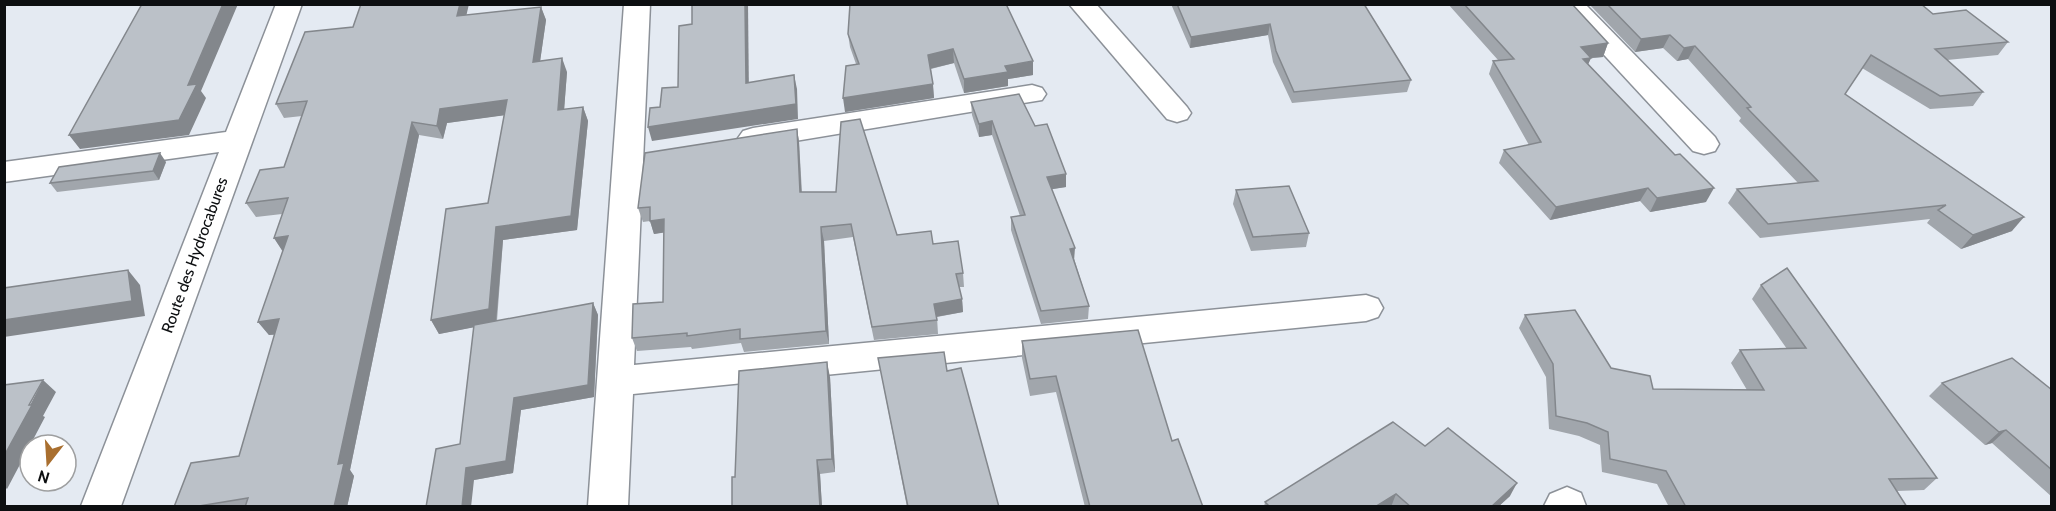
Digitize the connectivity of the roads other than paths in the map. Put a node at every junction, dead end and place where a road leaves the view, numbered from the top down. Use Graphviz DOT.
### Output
graph roads {
  1 [pos="288,4"];
  2 [pos="637,4"];
  3 [pos="1082,4"];
  4 [pos="1570,4"];
  5 [pos="1032,94"];
  6 [pos="1177,113"];
  7 [pos="236,140"];
  8 [pos="724,142"];
  9 [pos="1704,144"];
  10 [pos="4,172"];
  11 [pos="1366,308"];
  12 [pos="616,381"];
  13 [pos="101,507"];
  14 [pos="608,507"];
  1 -- 7 [label="street, Route des Hydrocabures"];
  2 -- 12 [label="street"];
  3 -- 6 [label="street"];
  4 -- 9 [label="street"];
  5 -- 8 [label="street"];
  7 -- 10 [label="street"];
  7 -- 13 [label="street, Route des Hydrocabures"];
  11 -- 12 [label="street"];
  12 -- 14 [label="street"];
}
